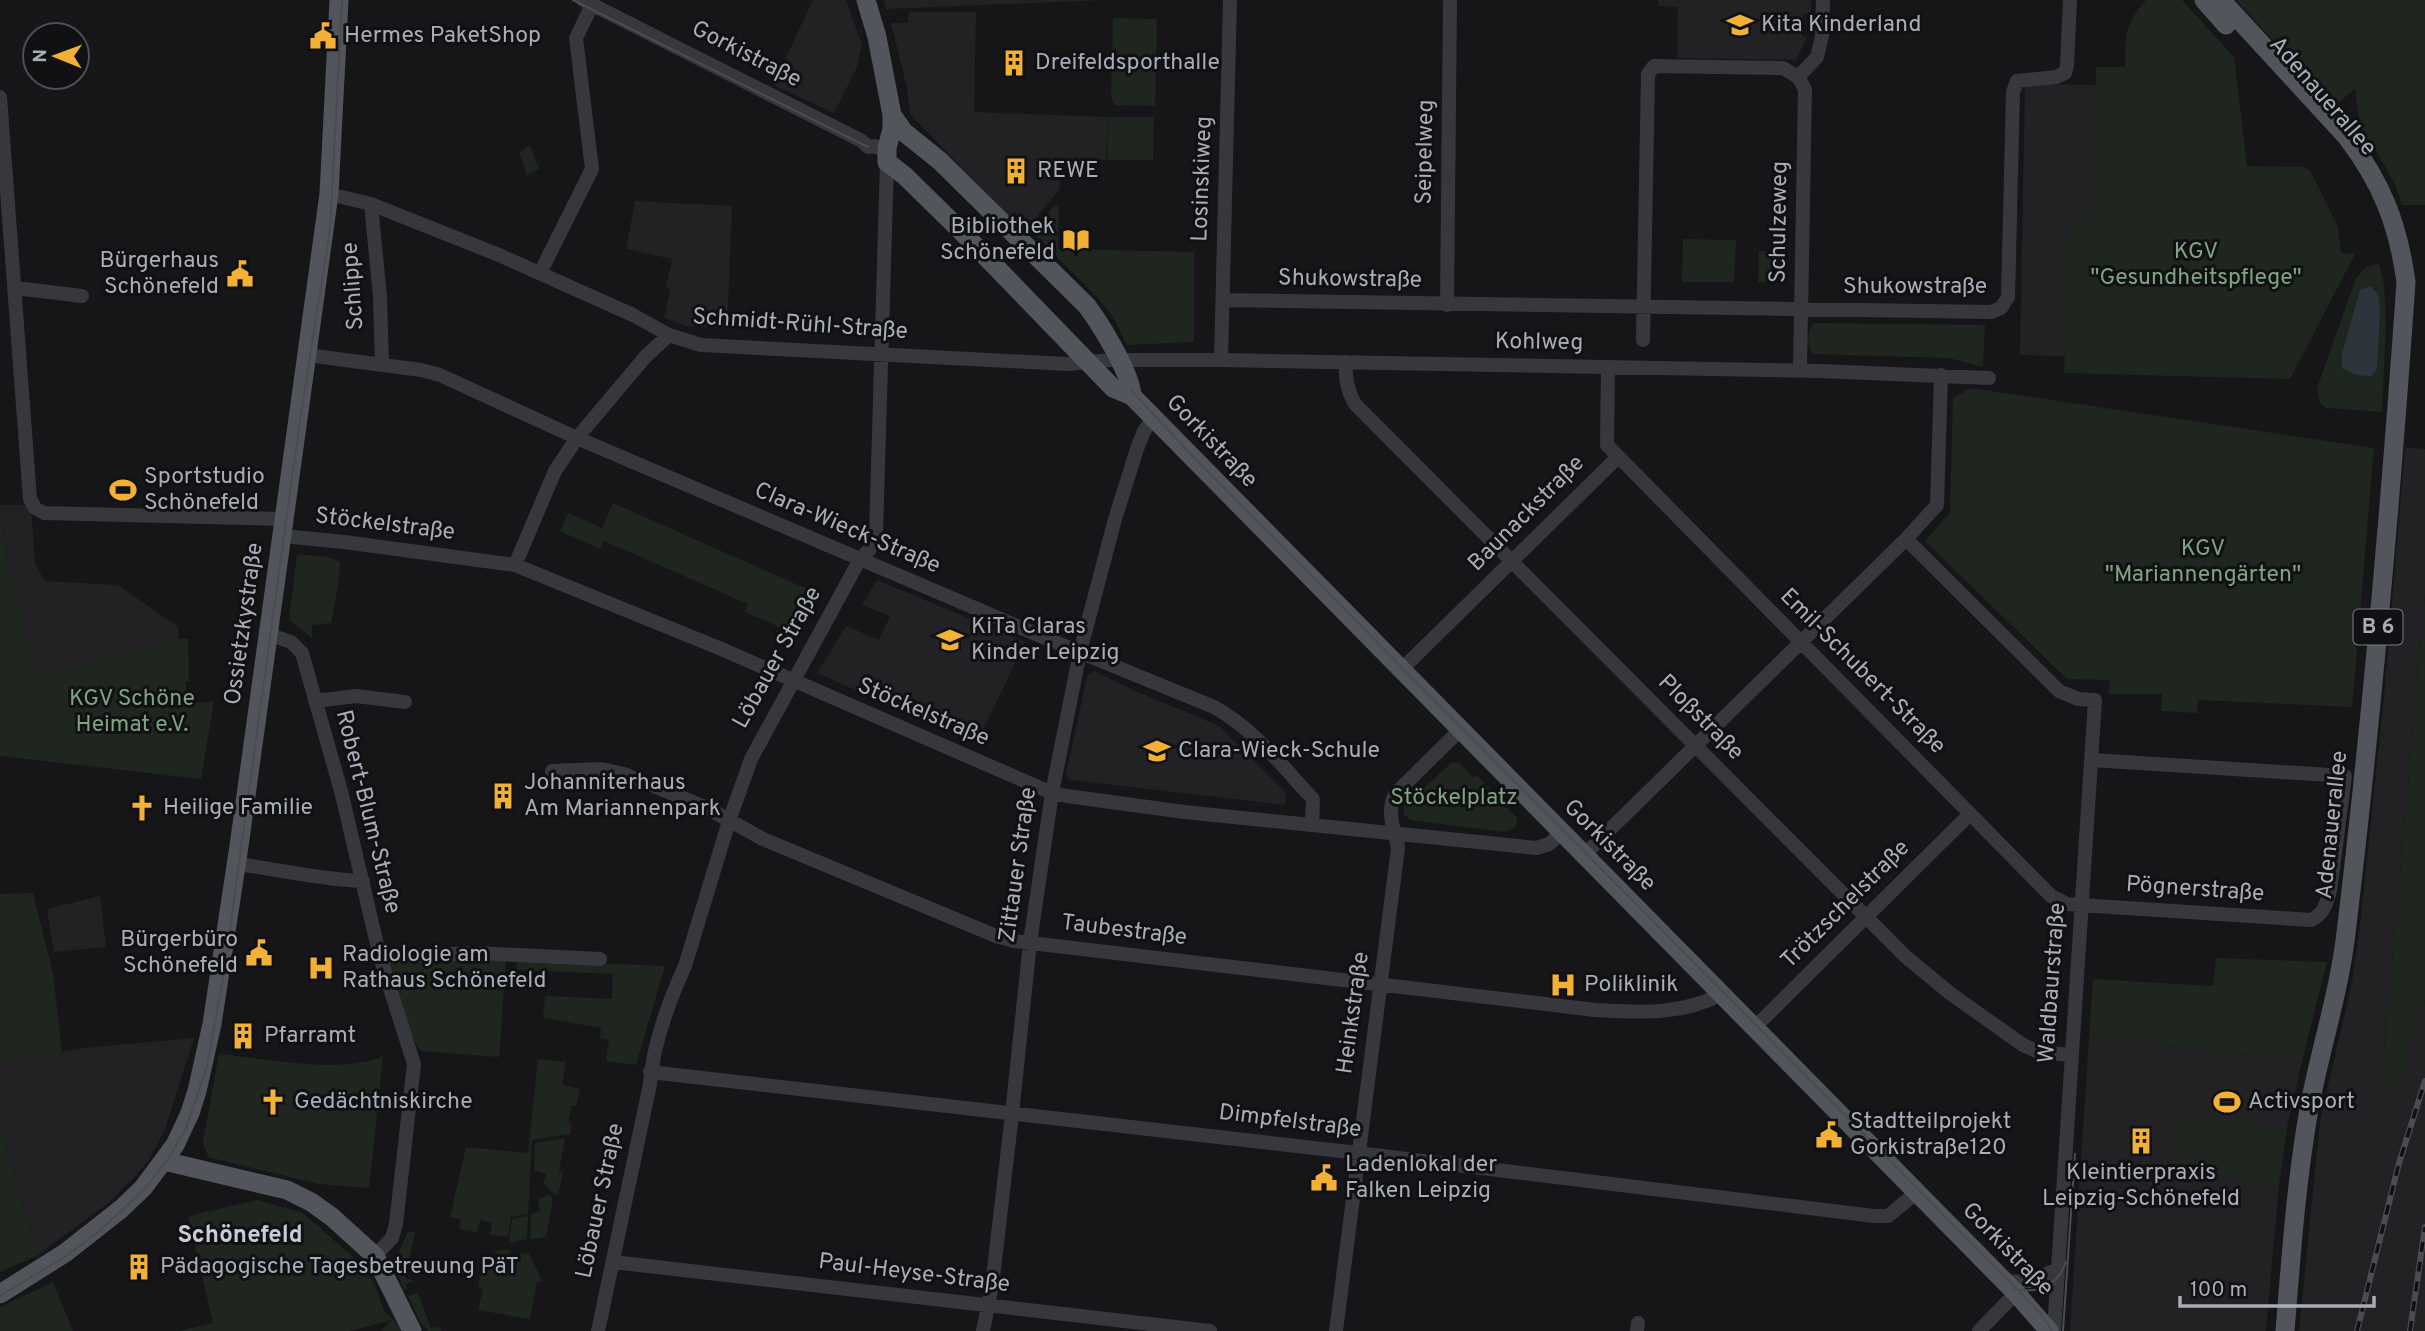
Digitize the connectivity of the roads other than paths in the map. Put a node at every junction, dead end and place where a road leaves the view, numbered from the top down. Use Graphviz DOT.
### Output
graph roads {
  1 [pos="339,0"];
  2 [pos="866,0"];
  3 [pos="1230,0"];
  4 [pos="1450,0"];
  5 [pos="1823,0"];
  6 [pos="2070,0"];
  7 [pos="2204,0"];
  8 [pos="2221,0"];
  9 [pos="587,2"];
  10 [pos="1798,77"];
  11 [pos="0,97"];
  12 [pos="892,115"];
  13 [pos="887,157"];
  14 [pos="329,194"];
  15 [pos="371,204"];
  16 [pos="540,273"];
  17 [pos="15,288"];
  18 [pos="82,296"];
  19 [pos="1223,300"];
  20 [pos="1447,305"];
  21 [pos="1644,307"];
  22 [pos="1801,309"];
  23 [pos="2404,320"];
  24 [pos="669,335"];
  25 [pos="1643,341"];
  26 [pos="881,354"];
  27 [pos="307,355"];
  28 [pos="1118,359"];
  29 [pos="1221,360"];
  30 [pos="1346,362"];
  31 [pos="1088,363"];
  32 [pos="382,365"];
  33 [pos="1608,367"];
  34 [pos="1800,370"];
  35 [pos="1941,374"];
  36 [pos="1989,378"];
  37 [pos="1132,396"];
  38 [pos="1154,418"];
  39 [pos="578,438"];
  40 [pos="1618,457"];
  41 [pos="283,528"];
  42 [pos="1906,539"];
  43 [pos="860,559"];
  44 [pos="1511,562"];
  45 [pos="515,565"];
  46 [pos="268,634"];
  47 [pos="1800,641"];
  48 [pos="1080,652"];
  49 [pos="1401,670"];
  50 [pos="792,681"];
  51 [pos="315,701"];
  52 [pos="405,702"];
  53 [pos="1460,730"];
  54 [pos="1695,745"];
  55 [pos="2092,760"];
  56 [pos="552,771"];
  57 [pos="1052,793"];
  58 [pos="1970,814"];
  59 [pos="729,821"];
  60 [pos="1312,825"];
  61 [pos="1395,832"];
  62 [pos="1562,833"];
  63 [pos="1584,855"];
  64 [pos="236,864"];
  65 [pos="363,881"];
  66 [pos="2081,905"];
  67 [pos="1865,917"];
  68 [pos="1030,943"];
  69 [pos="380,957"];
  70 [pos="600,959"];
  71 [pos="1382,984"];
  72 [pos="1721,994"];
  73 [pos="1754,1028"];
  74 [pos="2071,1055"];
  75 [pos="650,1072"];
  76 [pos="1013,1113"];
  77 [pos="1358,1153"];
  78 [pos="164,1161"];
  79 [pos="1916,1193"];
  80 [pos="375,1256"];
  81 [pos="613,1262"];
  82 [pos="2057,1269"];
  83 [pos="2010,1287"];
  84 [pos="0,1294"];
  85 [pos="986,1305"];
  86 [pos="412,1331"];
  87 [pos="598,1331"];
  88 [pos="983,1331"];
  89 [pos="1210,1331"];
  90 [pos="1336,1331"];
  91 [pos="1979,1331"];
  92 [pos="2051,1331"];
  93 [pos="2284,1331"];
  1 -- 14 [label="main road, Ossietzkystraße"];
  2 -- 12 [label="main road, Löbauer Straße"];
  3 -- 19 [label="street, Losinskiweg"];
  4 -- 20 [label="street, Seipelweg"];
  5 -- 10 [label="street"];
  6 -- 22 [label="street, Shukowstraße"];
  7 -- 23 [label="main road, Adenauerallee / B 6"];
  8 -- 23 [label="main road, Adenauerallee / B 6"];
  9 -- 13 [label="street, Gorkistraße"];
  9 -- 16 [label="street"];
  10 -- 21 [label="street"];
  10 -- 22 [label="street, Schulzeweg"];
  11 -- 17 [label="street"];
  12 -- 13 [label="main road, Löbauer Straße"];
  12 -- 28 [label="main road, Gorkistraße"];
  13 -- 26 [label="street, Löbauer Straße"];
  13 -- 31 [label="main road, Gorkistraße"];
  14 -- 15 [label="street, Schmidt-Rühl-Straße"];
  14 -- 27 [label="main road, Ossietzkystraße"];
  15 -- 16 [label="street, Schmidt-Rühl-Straße"];
  15 -- 32 [label="street, Schlippe"];
  16 -- 24 [label="street, Schmidt-Rühl-Straße"];
  17 -- 18 [label="street"];
  17 -- 41 [label="street, Stöckelstraße"];
  19 -- 20 [label="street, Shukowstraße"];
  19 -- 29 [label="street, Losinskiweg"];
  20 -- 21 [label="street, Shukowstraße"];
  21 -- 22 [label="street, Shukowstraße"];
  21 -- 25 [label="street"];
  22 -- 34 [label="street, Schulzeweg"];
  23 -- 93 [label="main road, Adenauerallee / B 6"];
  24 -- 26 [label="street, Schmidt-Rühl-Straße"];
  24 -- 39 [label="street"];
  26 -- 31 [label="street, Schmidt-Rühl-Straße"];
  26 -- 43 [label="street, Löbauer Straße"];
  27 -- 32 [label="street, Clara-Wieck-Straße"];
  27 -- 41 [label="main road, Ossietzkystraße"];
  28 -- 29 [label="street, Kohlweg"];
  28 -- 31 [label="street, Kohlweg"];
  28 -- 37 [label="main road, Gorkistraße"];
  29 -- 30 [label="street, Kohlweg"];
  30 -- 33 [label="street, Kohlweg"];
  30 -- 44 [label="street, Ploßstraße"];
  31 -- 37 [label="main road, Gorkistraße"];
  32 -- 39 [label="street, Clara-Wieck-Straße"];
  33 -- 34 [label="street, Kohlweg"];
  33 -- 40 [label="street, Baunackstraße"];
  34 -- 35 [label="street, Kohlweg"];
  35 -- 36 [label="street, Kohlweg"];
  35 -- 42 [label="street"];
  37 -- 38 [label="main road, Gorkistraße"];
  38 -- 48 [label="street, Zittauer Straße"];
  38 -- 49 [label="main road, Gorkistraße"];
  39 -- 43 [label="street, Clara-Wieck-Straße"];
  39 -- 45 [label="street"];
  40 -- 44 [label="street, Baunackstraße"];
  40 -- 47 [label="street, Emil-Schubert-Straße"];
  41 -- 45 [label="street, Stöckelstraße"];
  41 -- 46 [label="main road, Ossietzkystraße"];
  42 -- 47 [label="street"];
  42 -- 55 [label="street, Waldbaurstraße"];
  43 -- 48 [label="street, Clara-Wieck-Straße"];
  43 -- 50 [label="street, Löbauer Straße"];
  44 -- 49 [label="street, Baunackstraße"];
  44 -- 54 [label="street, Ploßstraße"];
  45 -- 50 [label="street, Stöckelstraße"];
  46 -- 51 [label="street, Robert-Blum-Straße"];
  46 -- 64 [label="main road, Ossietzkystraße"];
  47 -- 54 [label="street"];
  47 -- 58 [label="street, Emil-Schubert-Straße"];
  48 -- 57 [label="street, Zittauer Straße"];
  48 -- 60 [label="street, Clara-Wieck-Straße"];
  49 -- 53 [label="main road, Gorkistraße"];
  50 -- 57 [label="street, Stöckelstraße"];
  50 -- 59 [label="street, Löbauer Straße"];
  51 -- 52 [label="street, Robert-Blum-Straße"];
  51 -- 65 [label="street, Robert-Blum-Straße"];
  53 -- 61 [label="street, Heinkstraße"];
  53 -- 62 [label="main road, Gorkistraße"];
  54 -- 63 [label="street"];
  54 -- 67 [label="street, Ploßstraße"];
  55 -- 66 [label="street, Waldbaurstraße"];
  55 -- 66 [label="street, Pögnerstraße"];
  56 -- 59 [label="street, Taubestraße"];
  57 -- 60 [label="street, Stöckelstraße"];
  57 -- 68 [label="street, Zittauer Straße"];
  58 -- 66 [label="street, Emil-Schubert-Straße"];
  58 -- 67 [label="street, Trötzschelstraße"];
  59 -- 68 [label="street, Taubestraße"];
  59 -- 75 [label="street, Löbauer Straße"];
  60 -- 61 [label="street, Stöckelstraße"];
  61 -- 62 [label="street, Stöckelstraße"];
  61 -- 71 [label="street, Heinkstraße"];
  62 -- 63 [label="main road, Gorkistraße"];
  63 -- 72 [label="main road, Gorkistraße"];
  64 -- 65 [label="street"];
  64 -- 78 [label="main road, Ossietzkystraße"];
  65 -- 69 [label="street, Robert-Blum-Straße"];
  66 -- 74 [label="street, Waldbaurstraße"];
  67 -- 73 [label="street, Trötzschelstraße"];
  67 -- 74 [label="street, Ploßstraße"];
  68 -- 71 [label="street, Taubestraße"];
  68 -- 76 [label="street, Zittauer Straße"];
  69 -- 70 [label="street"];
  69 -- 80 [label="street, Robert-Blum-Straße"];
  71 -- 72 [label="street, Taubestraße"];
  71 -- 77 [label="street, Heinkstraße"];
  72 -- 73 [label="main road, Gorkistraße"];
  73 -- 79 [label="main road, Gorkistraße"];
  74 -- 82 [label="street, Waldbaurstraße"];
  75 -- 76 [label="street, Dimpfelstraße"];
  75 -- 81 [label="street, Löbauer Straße"];
  76 -- 77 [label="street, Dimpfelstraße"];
  76 -- 85 [label="street, Zittauer Straße"];
  77 -- 79 [label="street, Dimpfelstraße"];
  77 -- 90 [label="street, Heinkstraße"];
  78 -- 80 [label="main road"];
  78 -- 84 [label="main road, Ossietzkystraße"];
  79 -- 83 [label="main road, Gorkistraße"];
  80 -- 86 [label="main road"];
  81 -- 85 [label="street, Paul-Heyse-Straße"];
  81 -- 87 [label="street, Löbauer Straße"];
  82 -- 83 [label="street"];
  82 -- 92 [label="street, Waldbaurstraße"];
  83 -- 91 [label="street"];
  83 -- 92 [label="main road, Gorkistraße"];
  85 -- 88 [label="street, Zittauer Straße"];
  85 -- 89 [label="street, Paul-Heyse-Straße"];
}
